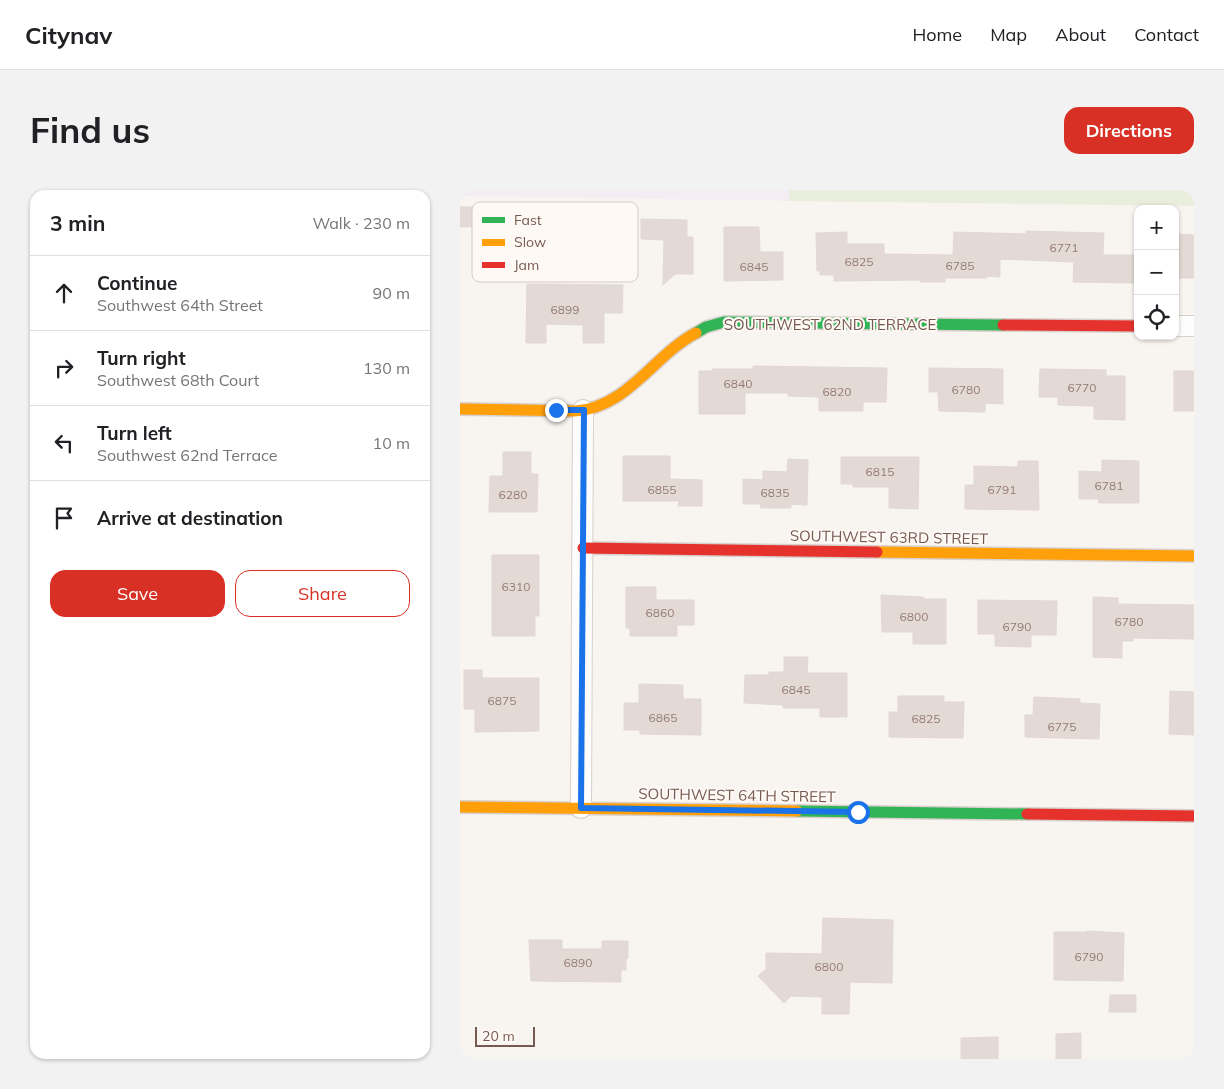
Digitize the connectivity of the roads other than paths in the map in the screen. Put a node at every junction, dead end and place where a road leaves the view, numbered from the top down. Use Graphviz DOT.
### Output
graph roads {
  1 [pos="1134,326"];
  2 [pos="1179,326"];
  3 [pos="1194,326"];
  4 [pos="460,409"];
  5 [pos="584,410"];
  6 [pos="583,548"];
  7 [pos="1194,556"];
  8 [pos="460,807"];
  9 [pos="581,808"];
  10 [pos="1194,816"];
  1 -- 5 [label="street, SOUTHWEST 62ND TERRACE"];
  2 -- 3 [label="street"];
  4 -- 5 [label="street, SOUTHWEST 62ND TERRACE"];
  5 -- 6 [label="street"];
  6 -- 7 [label="street, SOUTHWEST 63RD STREET"];
  6 -- 9 [label="street"];
  8 -- 9 [label="street, SOUTHWEST 64TH STREET"];
  9 -- 10 [label="street, SOUTHWEST 64TH STREET"];
}
